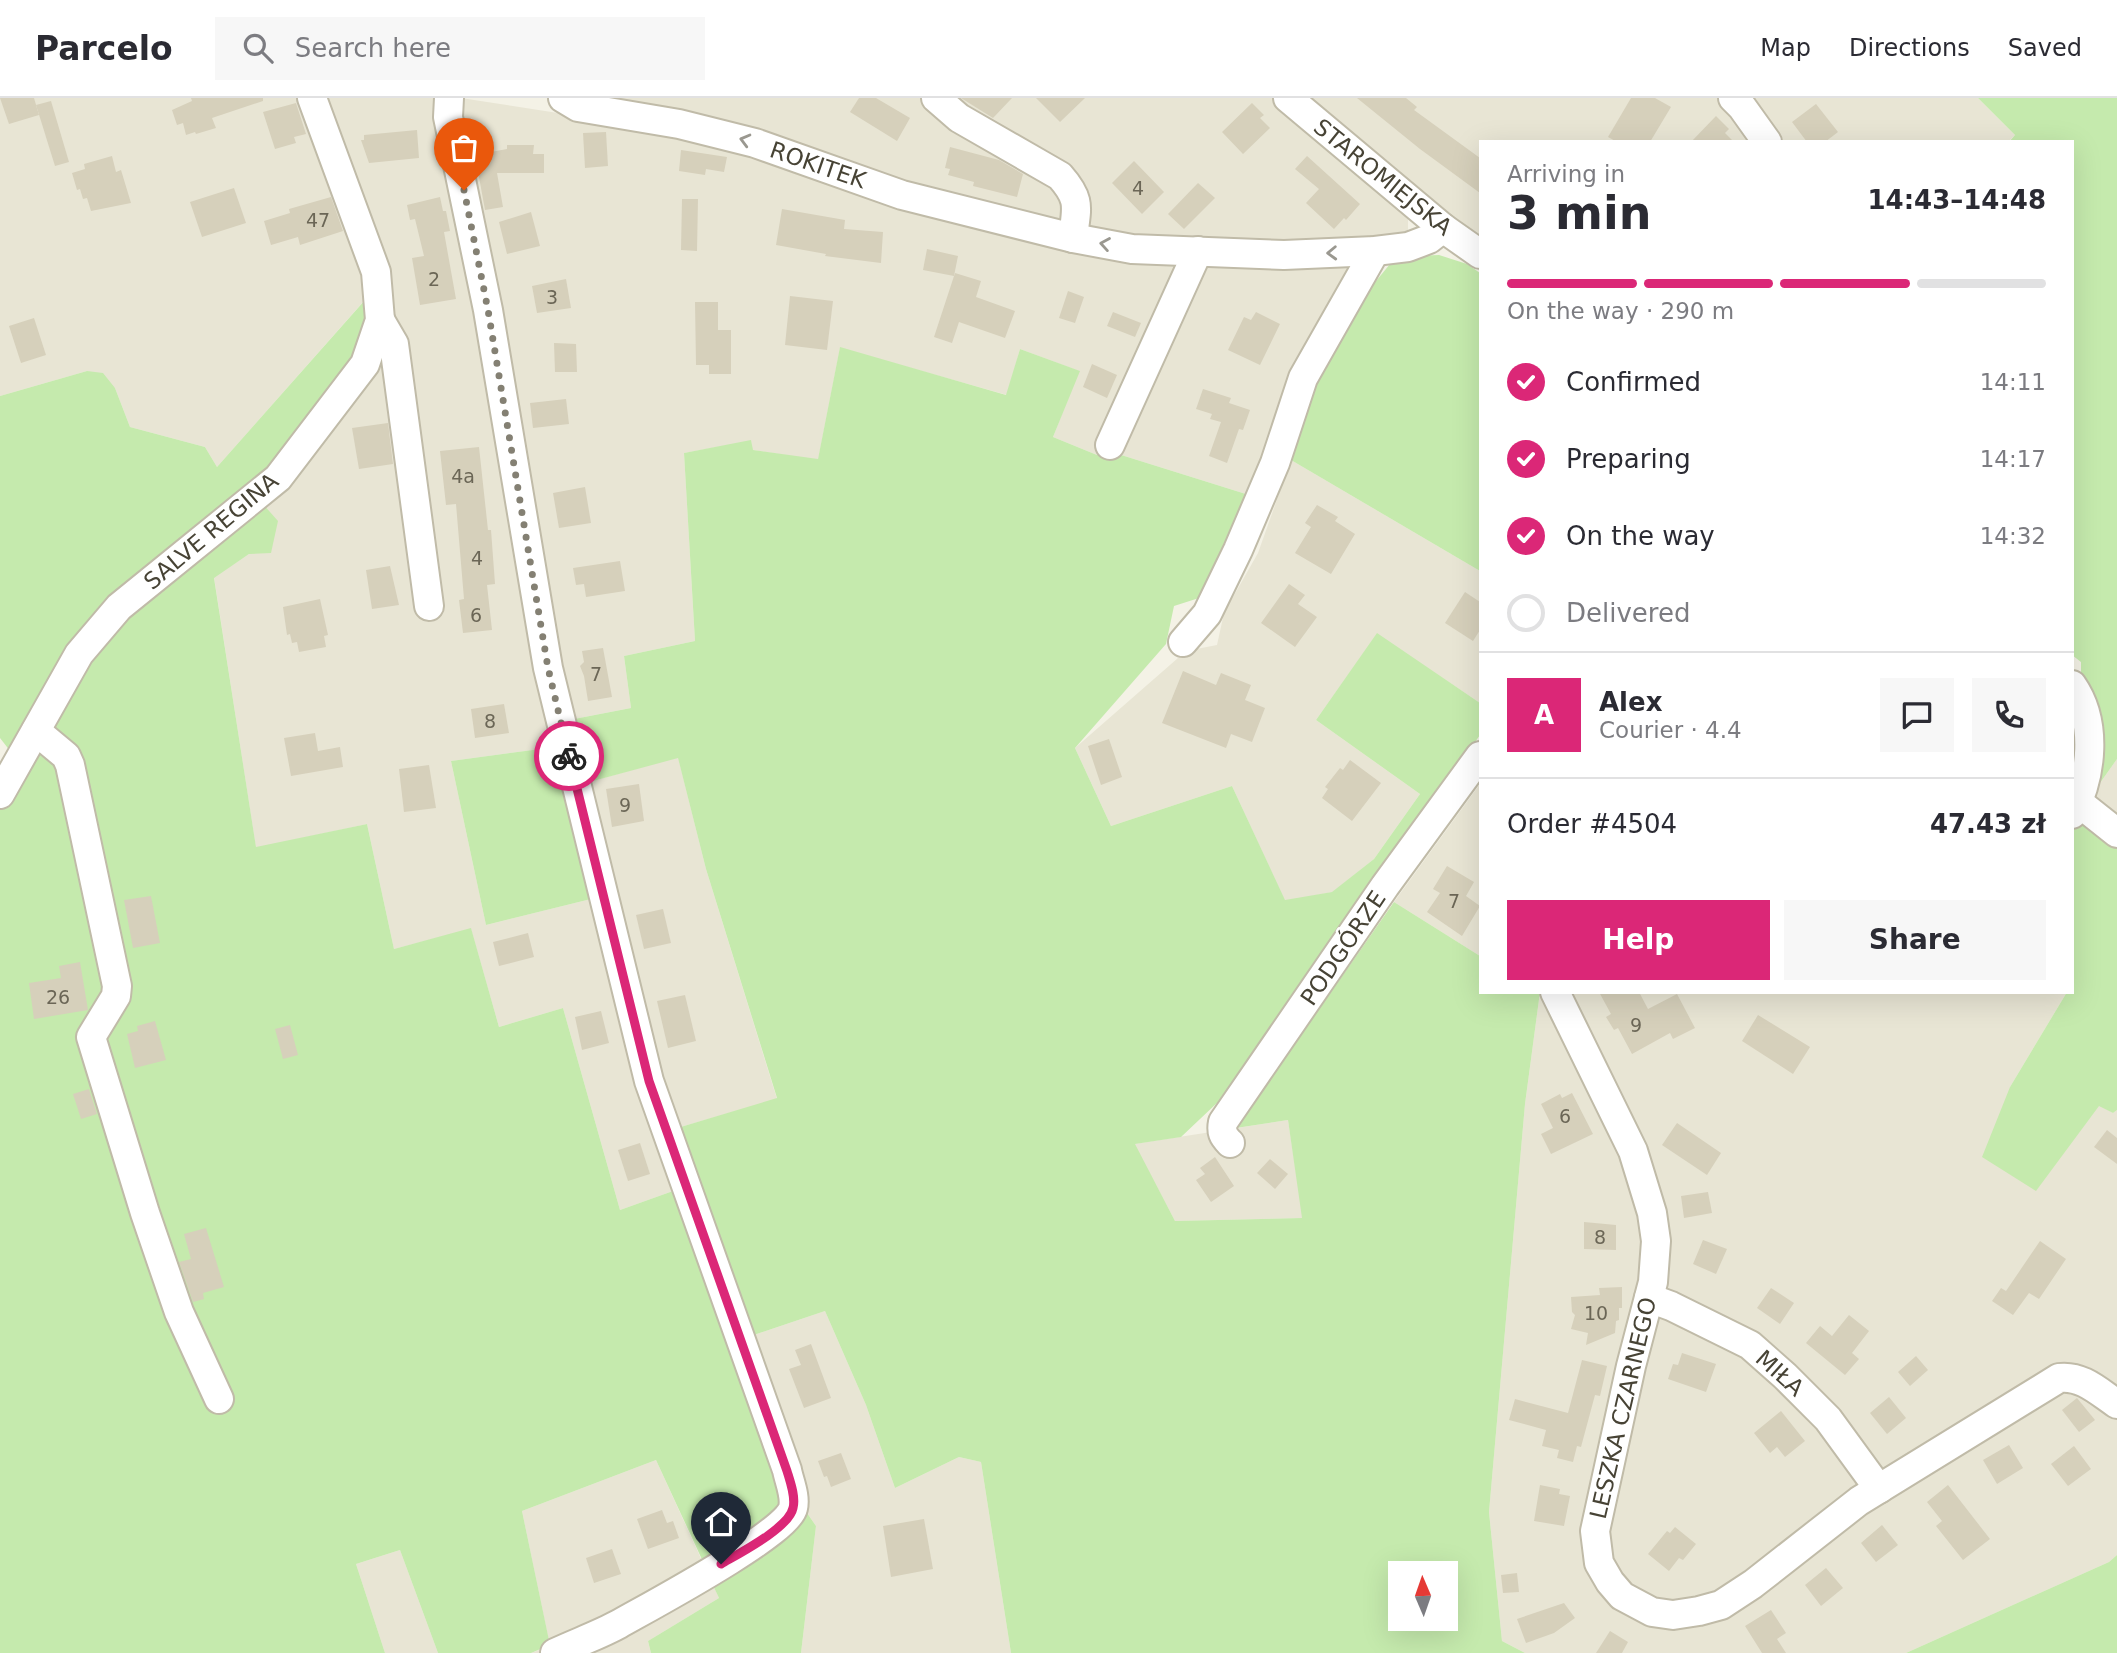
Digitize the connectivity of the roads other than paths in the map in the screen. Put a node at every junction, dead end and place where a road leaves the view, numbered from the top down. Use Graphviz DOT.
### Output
graph roads {
  1 [pos="312,98"];
  2 [pos="449,98"];
  3 [pos="563,98"];
  4 [pos="936,98"];
  5 [pos="1288,98"];
  6 [pos="1733,98"];
  7 [pos="1766,140"];
  8 [pos="1443,228"];
  9 [pos="1073,238"];
  10 [pos="1198,251"];
  11 [pos="1375,251"];
  12 [pos="1479,253"];
  13 [pos="380,320"];
  14 [pos="1110,445"];
  15 [pos="429,606"];
  16 [pos="1183,642"];
  17 [pos="2074,688"];
  18 [pos="36,731"];
  19 [pos="1479,758"];
  20 [pos="2,785"];
  21 [pos="2075,808"];
  22 [pos="2109,827"];
  23 [pos="1556,994"];
  24 [pos="1230,1143"];
  25 [pos="1649,1298"];
  26 [pos="219,1399"];
  27 [pos="2117,1404"];
  28 [pos="1879,1489"];
  29 [pos="555,1653"];
  1 -- 13 [label="street, SALVE REGINA"];
  2 -- 29 [label="street"];
  9 -- 3 [label="street, ROKITEK, one-way"];
  4 -- 9 [label="street"];
  5 -- 8 [label="street, STAROMIEJSKA"];
  6 -- 7 [label="street"];
  8 -- 11 [label="street, ROKITEK"];
  8 -- 12 [label="street, STAROMIEJSKA"];
  10 -- 9 [label="street, ROKITEK, one-way"];
  11 -- 10 [label="street, ROKITEK, one-way"];
  10 -- 14 [label="street"];
  11 -- 16 [label="street"];
  13 -- 15 [label="street"];
  13 -- 18 [label="street, SALVE REGINA"];
  17 -- 21 [label="street"];
  18 -- 20 [label="street, SALVE REGINA"];
  18 -- 26 [label="street"];
  19 -- 24 [label="street, PODGÓRZE"];
  21 -- 22 [label="street"];
  23 -- 25 [label="street, LESZKA CZARNEGO"];
  25 -- 28 [label="street, MIŁA"];
  25 -- 28 [label="street, LESZKA CZARNEGO"];
  27 -- 28 [label="street, LESZKA CZARNEGO"];
}
